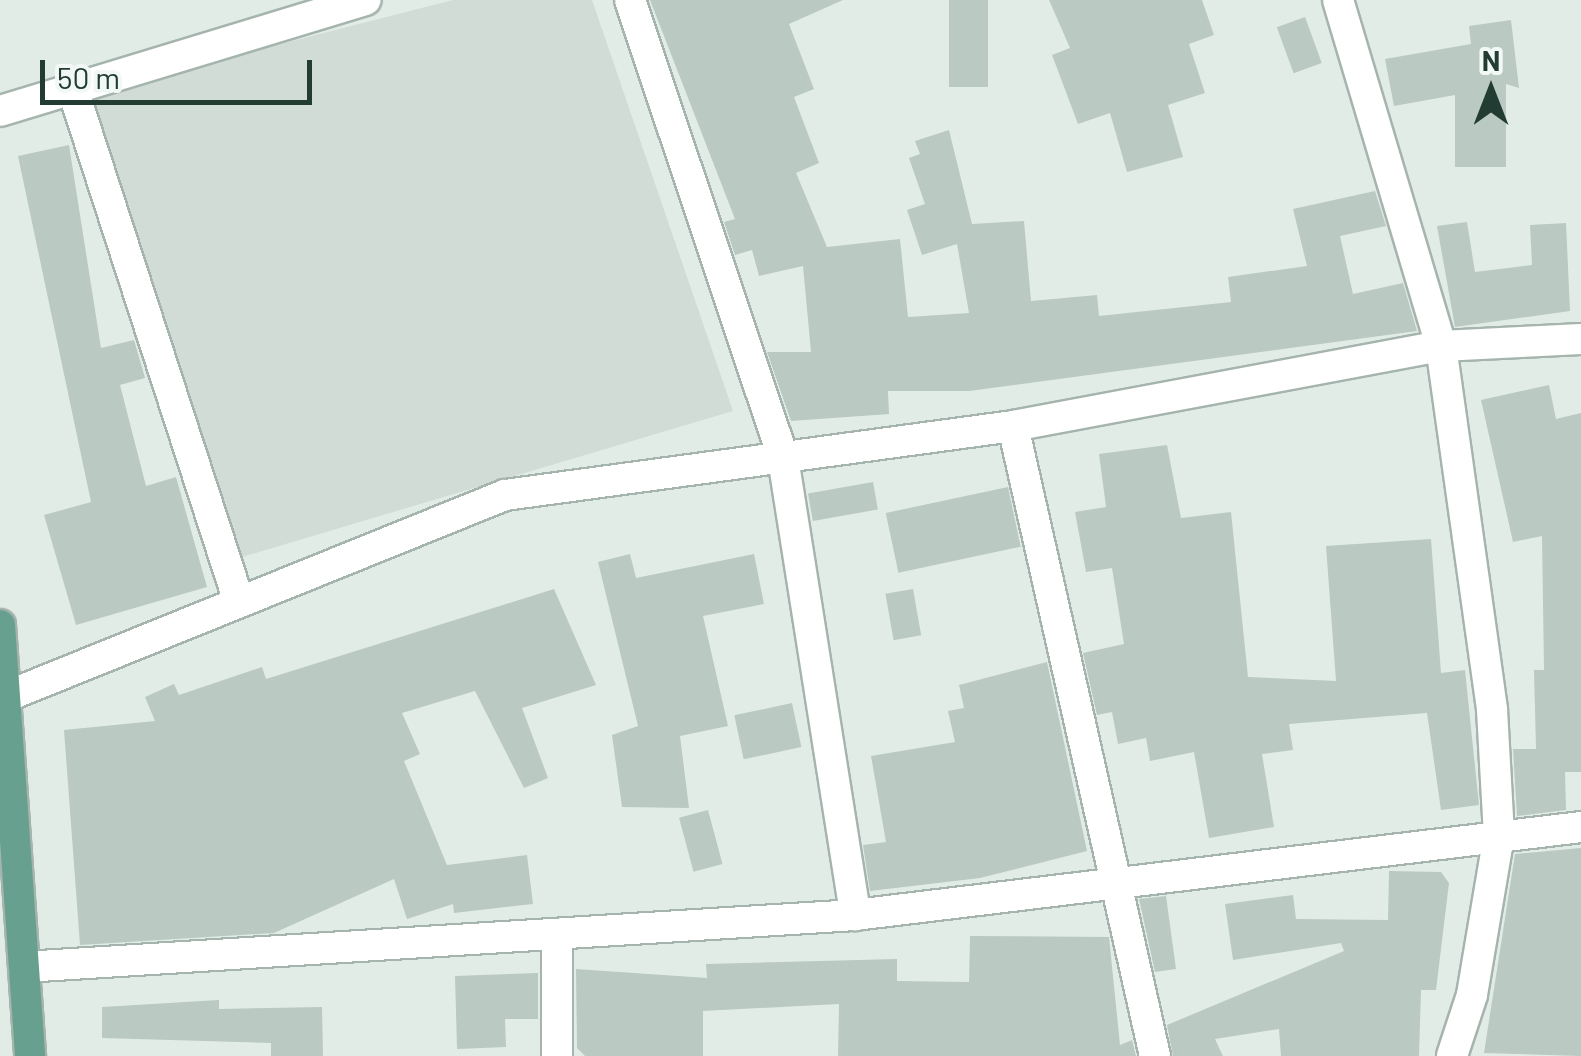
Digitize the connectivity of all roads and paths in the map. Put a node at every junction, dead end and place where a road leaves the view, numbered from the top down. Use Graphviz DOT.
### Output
graph roads {
  1 [pos="366,0"];
  2 [pos="630,0"];
  3 [pos="1338,0"];
  4 [pos="71,84"];
  5 [pos="0,111"];
  6 [pos="1581,338"];
  7 [pos="1442,346"];
  8 [pos="1013,426"];
  9 [pos="783,458"];
  10 [pos="239,602"];
  11 [pos="0,625"];
  12 [pos="5,698"];
  13 [pos="1581,827"];
  14 [pos="1499,835"];
  15 [pos="1121,876"];
  16 [pos="855,914"];
  17 [pos="556,940"];
  18 [pos="24,968"];
  19 [pos="30,1056"];
  20 [pos="557,1056"];
  21 [pos="1155,1056"];
  22 [pos="1452,1056"];
  1 -- 4 [label="street"];
  2 -- 9 [label="street"];
  3 -- 7 [label="street"];
  4 -- 5 [label="street"];
  4 -- 10 [label="street"];
  6 -- 7 [label="street"];
  7 -- 8 [label="street"];
  7 -- 14 [label="street"];
  8 -- 9 [label="street"];
  8 -- 15 [label="street"];
  9 -- 10 [label="street"];
  9 -- 16 [label="street"];
  10 -- 12 [label="street"];
  11 -- 12 [label="main road"];
  12 -- 18 [label="main road"];
  13 -- 14 [label="street"];
  14 -- 15 [label="street"];
  14 -- 22 [label="street"];
  15 -- 16 [label="street"];
  15 -- 21 [label="street"];
  16 -- 17 [label="street"];
  17 -- 18 [label="street"];
  17 -- 20 [label="street"];
  18 -- 19 [label="main road"];
}
